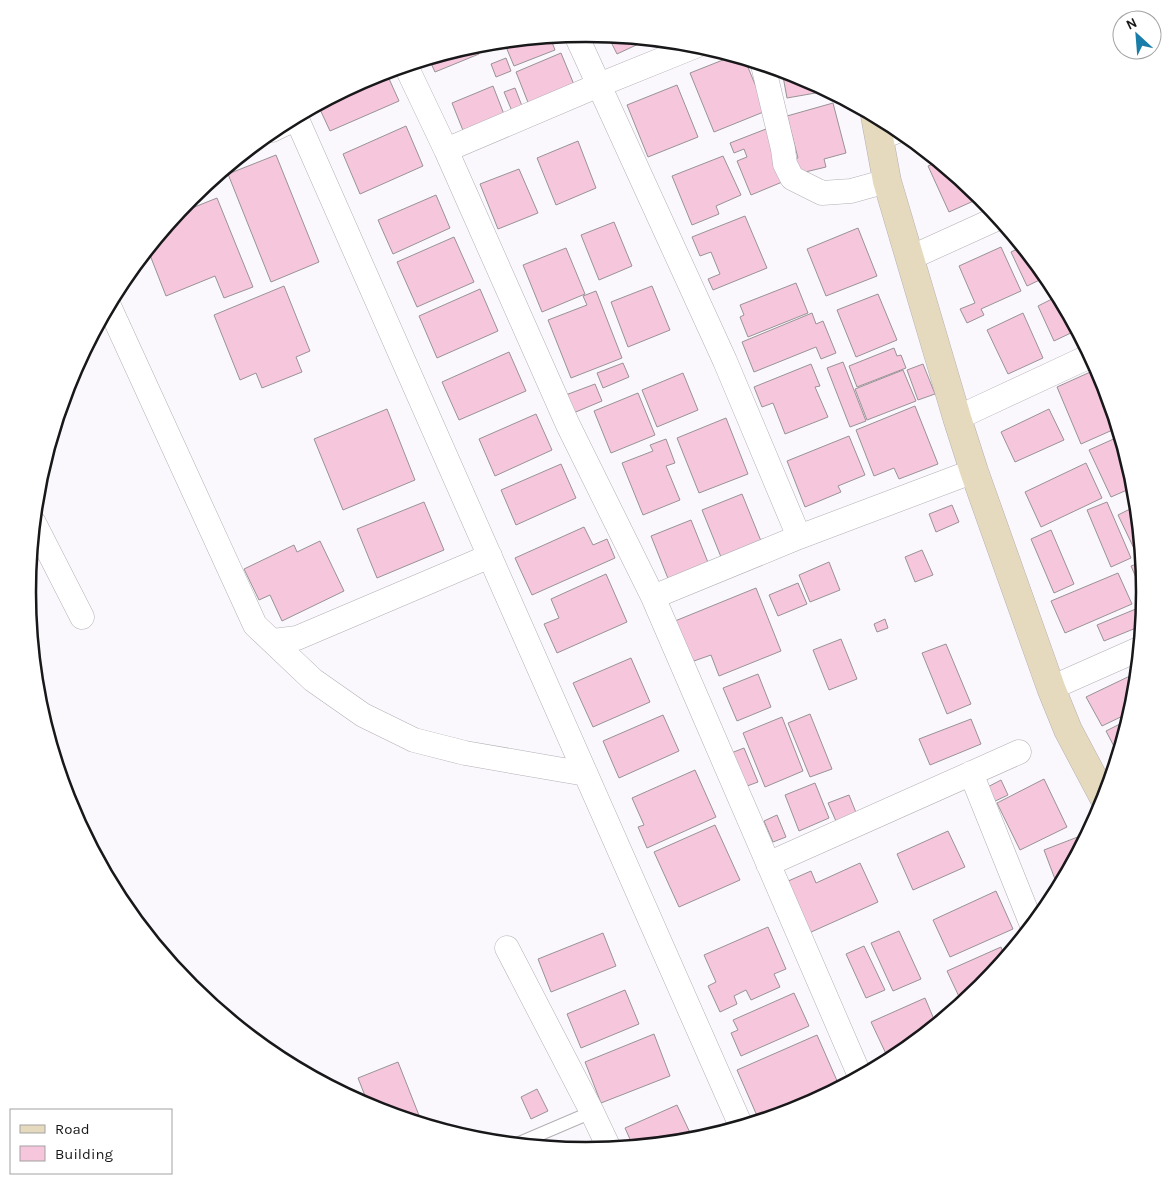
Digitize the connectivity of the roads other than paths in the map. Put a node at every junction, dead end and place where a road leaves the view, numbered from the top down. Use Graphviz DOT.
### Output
graph roads {
  1 [pos="580,42"];
  2 [pos="683,51"];
  3 [pos="408,71"];
  4 [pos="765,72"];
  5 [pos="599,85"];
  6 [pos="299,123"];
  7 [pos="885,131"];
  8 [pos="446,150"];
  9 [pos="887,181"];
  10 [pos="991,221"];
  11 [pos="910,258"];
  12 [pos="112,313"];
  13 [pos="1084,359"];
  14 [pos="957,418"];
  15 [pos="974,471"];
  16 [pos="39,534"];
  17 [pos="798,538"];
  18 [pos="490,556"];
  19 [pos="653,597"];
  20 [pos="82,617"];
  21 [pos="273,641"];
  22 [pos="1132,652"];
  23 [pos="1050,688"];
  24 [pos="1019,752"];
  25 [pos="971,773"];
  26 [pos="586,774"];
  27 [pos="1099,789"];
  28 [pos="768,864"];
  29 [pos="1029,917"];
  30 [pos="507,948"];
  31 [pos="857,1070"];
  32 [pos="592,1112"];
  33 [pos="738,1120"];
  34 [pos="529,1139"];
  35 [pos="606,1141"];
  1 -- 5 [label="street"];
  2 -- 5 [label="street"];
  3 -- 8 [label="street"];
  4 -- 9 [label="street"];
  5 -- 8 [label="street"];
  5 -- 17 [label="street"];
  6 -- 18 [label="street"];
  7 -- 9 [label="street"];
  8 -- 19 [label="street"];
  9 -- 11 [label="street"];
  10 -- 11 [label="street"];
  11 -- 14 [label="street"];
  12 -- 21 [label="street"];
  13 -- 14 [label="street"];
  14 -- 15 [label="street"];
  15 -- 17 [label="street"];
  15 -- 23 [label="street"];
  16 -- 20 [label="street"];
  17 -- 19 [label="street"];
  18 -- 21 [label="street"];
  18 -- 26 [label="street"];
  19 -- 28 [label="street"];
  21 -- 26 [label="street"];
  22 -- 23 [label="street"];
  23 -- 27 [label="street"];
  24 -- 25 [label="street"];
  25 -- 28 [label="street"];
  25 -- 29 [label="street"];
  26 -- 33 [label="street"];
  28 -- 31 [label="street"];
  30 -- 32 [label="street"];
  32 -- 34 [label="lane"];
  32 -- 35 [label="street"];
}
